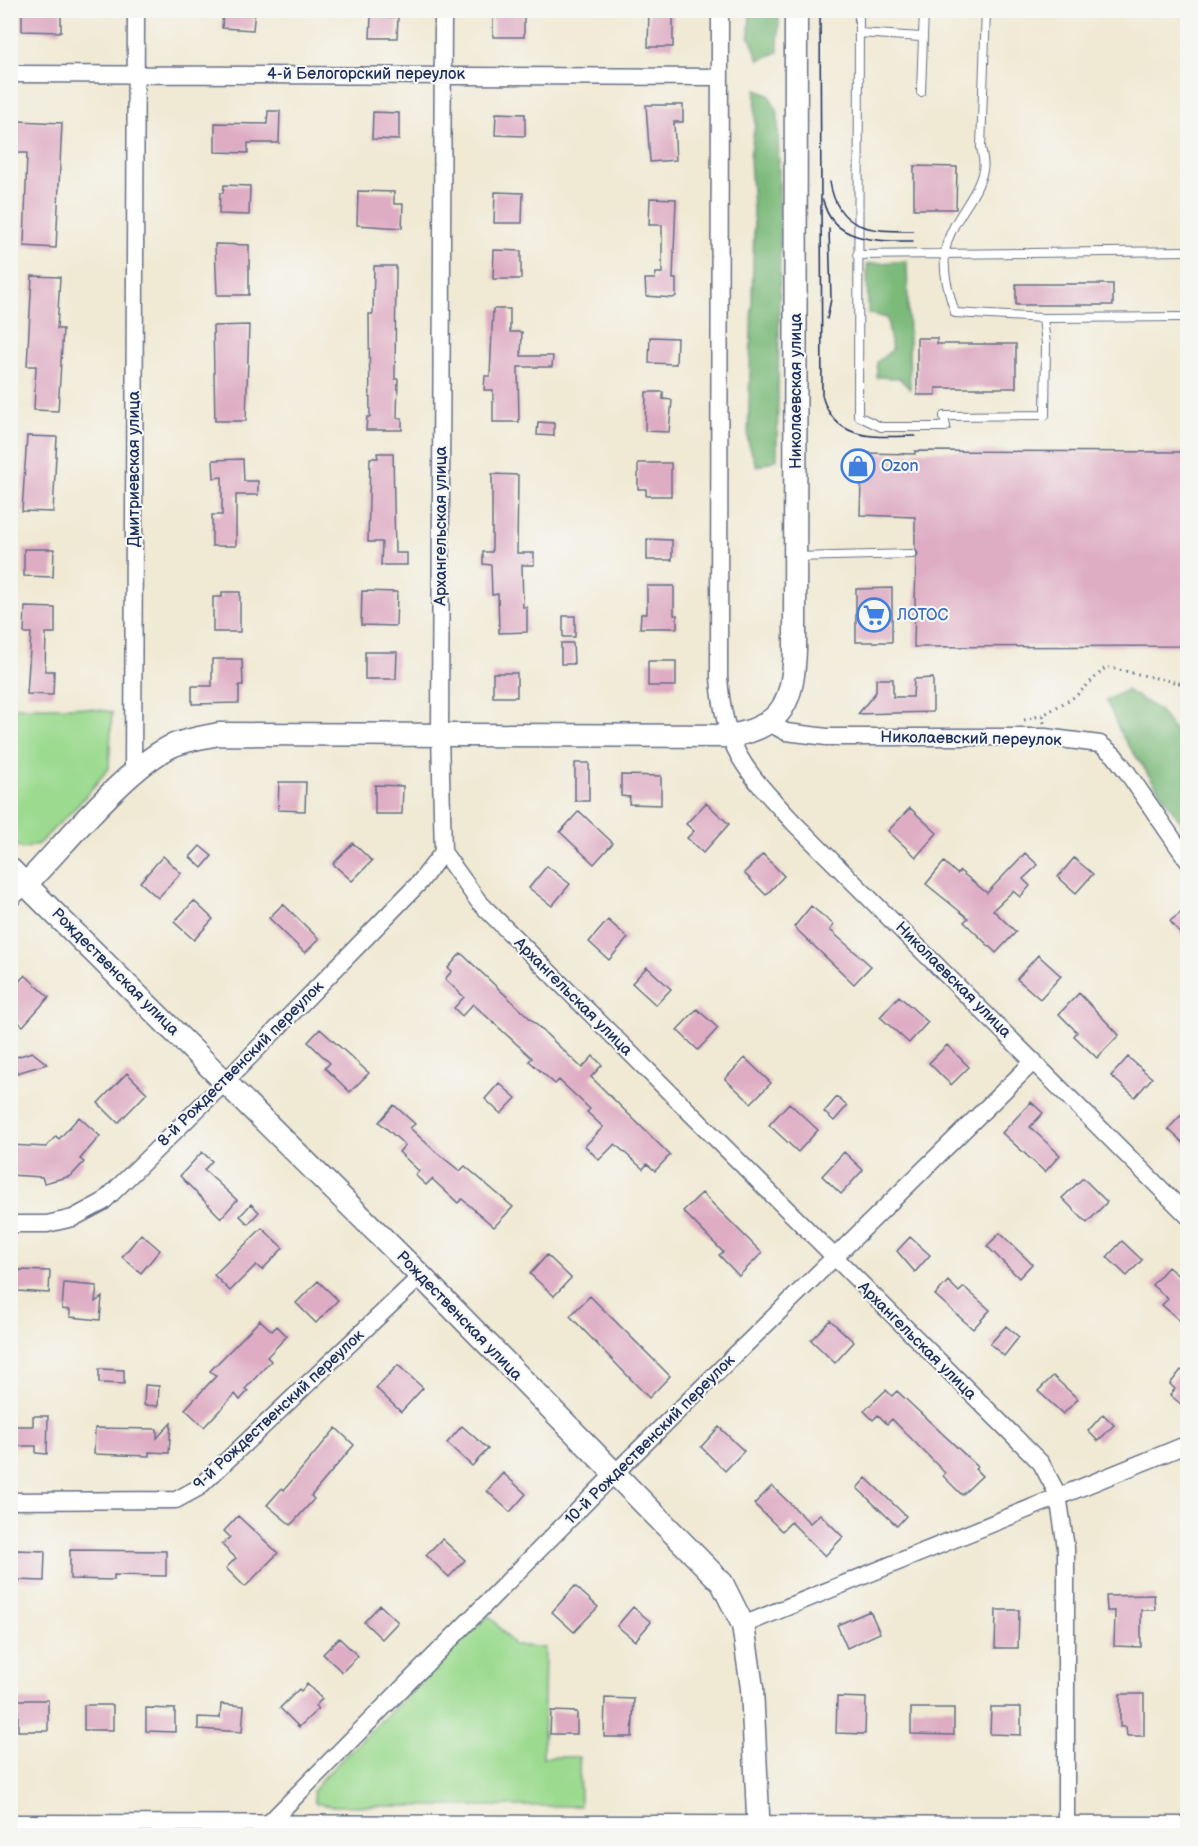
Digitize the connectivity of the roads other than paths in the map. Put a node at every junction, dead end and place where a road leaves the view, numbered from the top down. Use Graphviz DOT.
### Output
graph roads {
  1 [pos="136,10"];
  2 [pos="443,10"];
  3 [pos="720,10"];
  4 [pos="796,10"];
  5 [pos="860,10"];
  6 [pos="924,10"];
  7 [pos="986,10"];
  8 [pos="860,33"];
  9 [pos="921,37"];
  10 [pos="10,74"];
  11 [pos="136,74"];
  12 [pos="443,74"];
  13 [pos="720,77"];
  14 [pos="921,92"];
  15 [pos="1188,251"];
  16 [pos="945,252"];
  17 [pos="857,255"];
  18 [pos="1188,317"];
  19 [pos="1043,318"];
  20 [pos="912,554"];
  21 [pos="795,557"];
  22 [pos="769,723"];
  23 [pos="440,735"];
  24 [pos="730,736"];
  25 [pos="133,773"];
  26 [pos="443,852"];
  27 [pos="1188,861"];
  28 [pos="16,884"];
  29 [pos="1034,1061"];
  30 [pos="226,1081"];
  31 [pos="1188,1216"];
  32 [pos="10,1224"];
  33 [pos="833,1258"];
  34 [pos="421,1276"];
  35 [pos="1188,1444"];
  36 [pos="614,1474"];
  37 [pos="1058,1495"];
  38 [pos="10,1501"];
  39 [pos="743,1626"];
  40 [pos="10,1822"];
  41 [pos="270,1822"];
  42 [pos="1188,1825"];
  43 [pos="171,1829"];
  44 [pos="452,1829"];
  45 [pos="758,1829"];
  46 [pos="1066,1830"];
  1 -- 11 [label="street, Дмитриевская улица"];
  2 -- 12 [label="street, Архангельская улица"];
  3 -- 13 [label="street, Николаевская улица"];
  4 -- 21 [label="main road, Николаевская улица"];
  5 -- 8 [label="lane"];
  6 -- 9 [label="lane"];
  7 -- 16 [label="lane"];
  8 -- 9 [label="lane"];
  8 -- 17 [label="lane"];
  9 -- 14 [label="lane"];
  10 -- 11 [label="street, 4-й Белогорский переулок"];
  11 -- 12 [label="street, 4-й Белогорский переулок"];
  11 -- 25 [label="street, Дмитриевская улица"];
  12 -- 13 [label="street, 4-й Белогорский переулок"];
  12 -- 23 [label="street, Архангельская улица"];
  13 -- 24 [label="street, Николаевская улица"];
  15 -- 16 [label="lane"];
  16 -- 17 [label="lane"];
  16 -- 19 [label="lane"];
  17 -- 19 [label="lane"];
  18 -- 19 [label="lane"];
  20 -- 21 [label="lane"];
  21 -- 22 [label="main road, Николаевская улица"];
  22 -- 24 [label="main road"];
  22 -- 27 [label="street, Николаевский переулок"];
  23 -- 24 [label="main road"];
  23 -- 25 [label="main road"];
  23 -- 26 [label="street, Архангельская улица"];
  24 -- 29 [label="street, Николаевская улица"];
  25 -- 28 [label="main road"];
  26 -- 30 [label="street, 8-й Рождественский переулок"];
  26 -- 33 [label="street, Архангельская улица"];
  28 -- 30 [label="main road, Рождественская улица"];
  29 -- 31 [label="street, Николаевская улица"];
  29 -- 33 [label="street, 10-й Рождественский переулок"];
  30 -- 32 [label="street, 8-й Рождественский переулок"];
  30 -- 34 [label="main road, Рождественская улица"];
  33 -- 36 [label="street, 10-й Рождественский переулок"];
  33 -- 37 [label="street, Архангельская улица"];
  34 -- 36 [label="main road, Рождественская улица"];
  34 -- 38 [label="street, 9-й Рождественский переулок"];
  35 -- 37 [label="street"];
  36 -- 39 [label="main road, Рождественская улица"];
  36 -- 41 [label="street, 10-й Рождественский переулок"];
  37 -- 39 [label="street"];
  37 -- 46 [label="street, Архангельская улица"];
  39 -- 45 [label="main road, Рождественская улица"];
  40 -- 43 [label="street"];
  41 -- 43 [label="street"];
  41 -- 44 [label="street"];
  42 -- 46 [label="street"];
  44 -- 45 [label="street"];
  45 -- 46 [label="street"];
}
